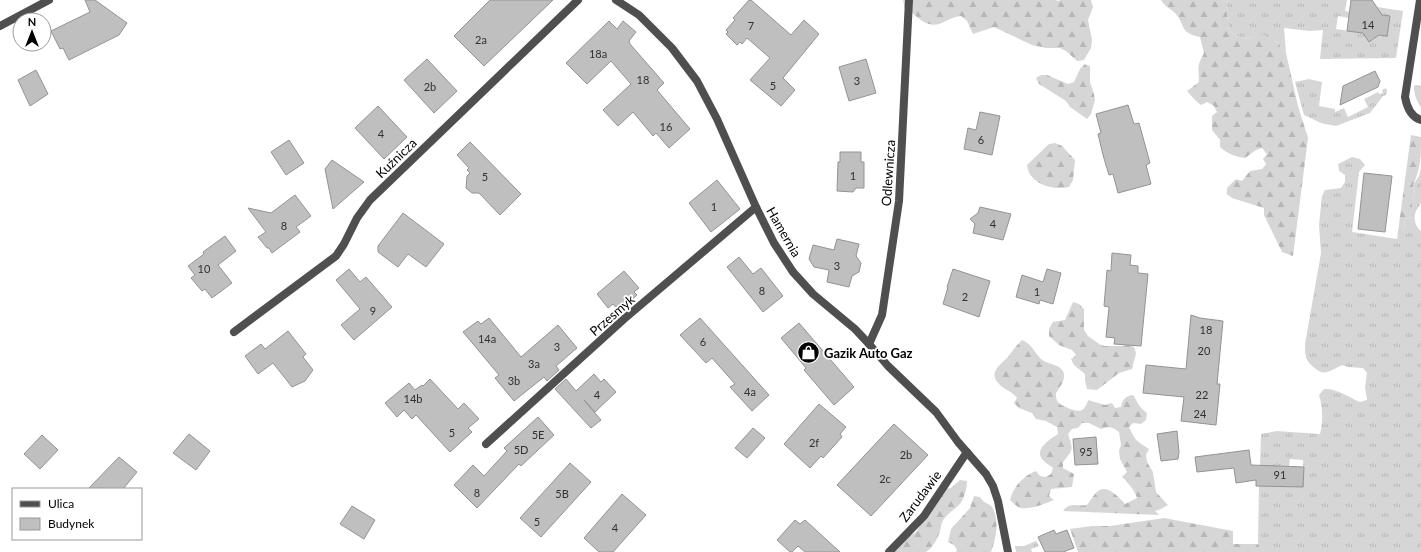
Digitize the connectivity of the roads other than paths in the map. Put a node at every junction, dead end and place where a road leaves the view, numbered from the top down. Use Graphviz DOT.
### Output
graph roads {
  1 [pos="49,0"];
  2 [pos="578,0"];
  3 [pos="616,0"];
  4 [pos="909,0"];
  5 [pos="1420,0"];
  6 [pos="0,26"];
  7 [pos="1421,120"];
  8 [pos="756,207"];
  9 [pos="234,332"];
  10 [pos="870,344"];
  11 [pos="486,444"];
  12 [pos="967,452"];
  13 [pos="889,552"];
  14 [pos="1008,552"];
  1 -- 6 [label="street"];
  2 -- 9 [label="street, Kuźnicza"];
  3 -- 8 [label="street, Hamernia"];
  4 -- 10 [label="street, Odlewnicza"];
  5 -- 7 [label="street"];
  8 -- 10 [label="street, Hamernia"];
  8 -- 11 [label="street, Przesmyk"];
  10 -- 12 [label="street, Hamernia"];
  12 -- 13 [label="street, Zarudawie"];
  12 -- 14 [label="street, Hamernia"];
}
